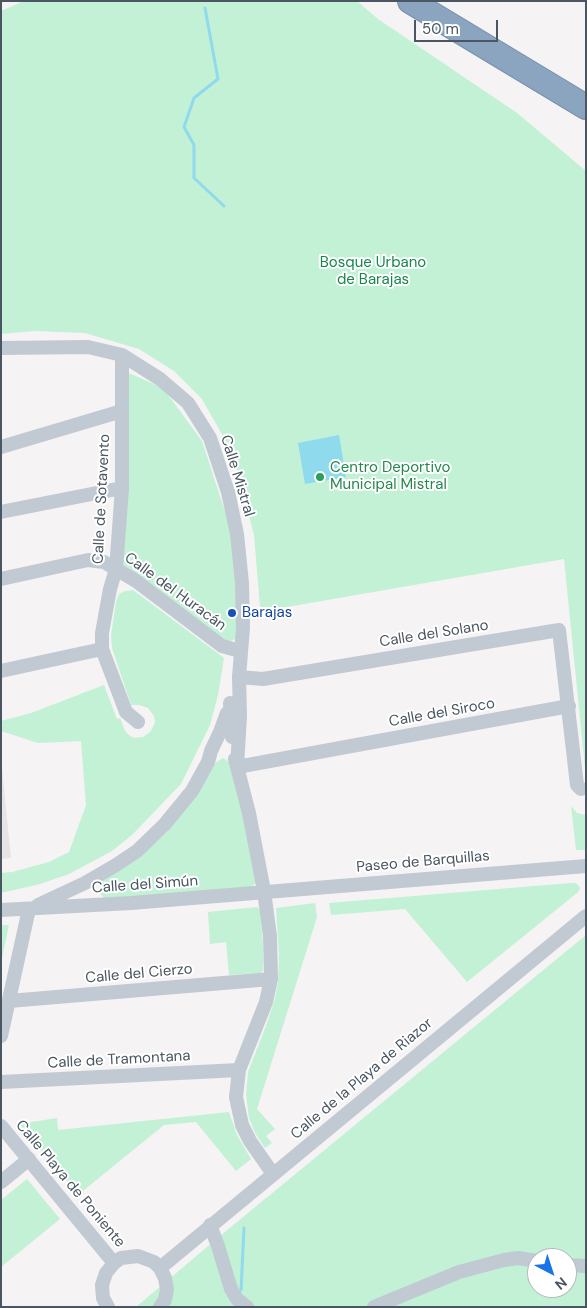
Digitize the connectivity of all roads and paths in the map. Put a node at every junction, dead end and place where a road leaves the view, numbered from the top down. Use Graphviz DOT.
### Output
graph roads {
  1 [pos="392,1"];
  2 [pos="410,1"];
  3 [pos="532,75"];
  4 [pos="586,107"];
  5 [pos="1,348"];
  6 [pos="122,355"];
  7 [pos="122,411"];
  8 [pos="1,447"];
  9 [pos="122,488"];
  10 [pos="1,512"];
  11 [pos="116,569"];
  12 [pos="1,579"];
  13 [pos="102,649"];
  14 [pos="240,652"];
  15 [pos="1,671"];
  16 [pos="239,677"];
  17 [pos="230,703"];
  18 [pos="569,706"];
  19 [pos="240,716"];
  20 [pos="138,722"];
  21 [pos="231,732"];
  22 [pos="214,758"];
  23 [pos="237,767"];
  24 [pos="580,789"];
  25 [pos="586,866"];
  26 [pos="264,891"];
  27 [pos="29,909"];
  28 [pos="1,910"];
  29 [pos="586,916"];
  30 [pos="271,980"];
  31 [pos="10,1002"];
  32 [pos="1,1036"];
  33 [pos="239,1070"];
  34 [pos="1,1082"];
  35 [pos="1,1126"];
  36 [pos="29,1159"];
  37 [pos="273,1174"];
  38 [pos="1,1182"];
  39 [pos="210,1225"];
  40 [pos="527,1259"];
  41 [pos="114,1263"];
  42 [pos="160,1268"];
  43 [pos="108,1307"];
  44 [pos="160,1307"];
  45 [pos="247,1307"];
  46 [pos="374,1307"];
  1 -- 3 [label="highway"];
  2 -- 3 [label="highway"];
  3 -- 4 [label="highway"];
  5 -- 6 [label="street, Calle Mistral"];
  6 -- 7 [label="street, Calle de Sotavento"];
  6 -- 14 [label="street, Calle Mistral"];
  7 -- 8 [label="street"];
  7 -- 9 [label="street, Calle de Sotavento"];
  9 -- 10 [label="street"];
  9 -- 11 [label="street, Calle de Sotavento"];
  11 -- 12 [label="street, Calle del Huracán"];
  11 -- 13 [label="street, Calle de Sotavento"];
  11 -- 14 [label="street, Calle del Huracán"];
  13 -- 15 [label="street"];
  13 -- 20 [label="street, Calle de Sotavento"];
  14 -- 16 [label="street, Calle Mistral"];
  16 -- 17 [label="street"];
  16 -- 18 [label="street, Calle del Solano"];
  16 -- 19 [label="street"];
  17 -- 21 [label="street"];
  17 -- 22 [label="street"];
  18 -- 23 [label="street, Calle del Siroco"];
  18 -- 24 [label="street"];
  19 -- 21 [label="street"];
  19 -- 23 [label="street"];
  21 -- 22 [label="street"];
  21 -- 23 [label="street"];
  22 -- 23 [label="street"];
  22 -- 27 [label="street"];
  23 -- 26 [label="street"];
  25 -- 26 [label="street, Paseo de Barquillas"];
  26 -- 27 [label="street, Calle del Simún"];
  26 -- 30 [label="street"];
  27 -- 28 [label="street, Calle del Simún"];
  27 -- 31 [label="street"];
  29 -- 37 [label="street, Calle de la Playa de Riazor"];
  30 -- 31 [label="street, Calle del Cierzo"];
  30 -- 33 [label="street"];
  31 -- 32 [label="street"];
  33 -- 34 [label="street, Calle de Tramontana"];
  33 -- 37 [label="street"];
  35 -- 36 [label="street, Calle Playa de Poniente"];
  36 -- 38 [label="street"];
  36 -- 41 [label="street, Calle Playa de Poniente"];
  37 -- 39 [label="street, Calle de la Playa de Riazor"];
  39 -- 42 [label="street, Calle de la Playa de Riazor"];
  39 -- 45 [label="street"];
  40 -- 46 [label="street"];
  41 -- 42 [label="street"];
  41 -- 43 [label="street"];
  42 -- 44 [label="street"];
}
